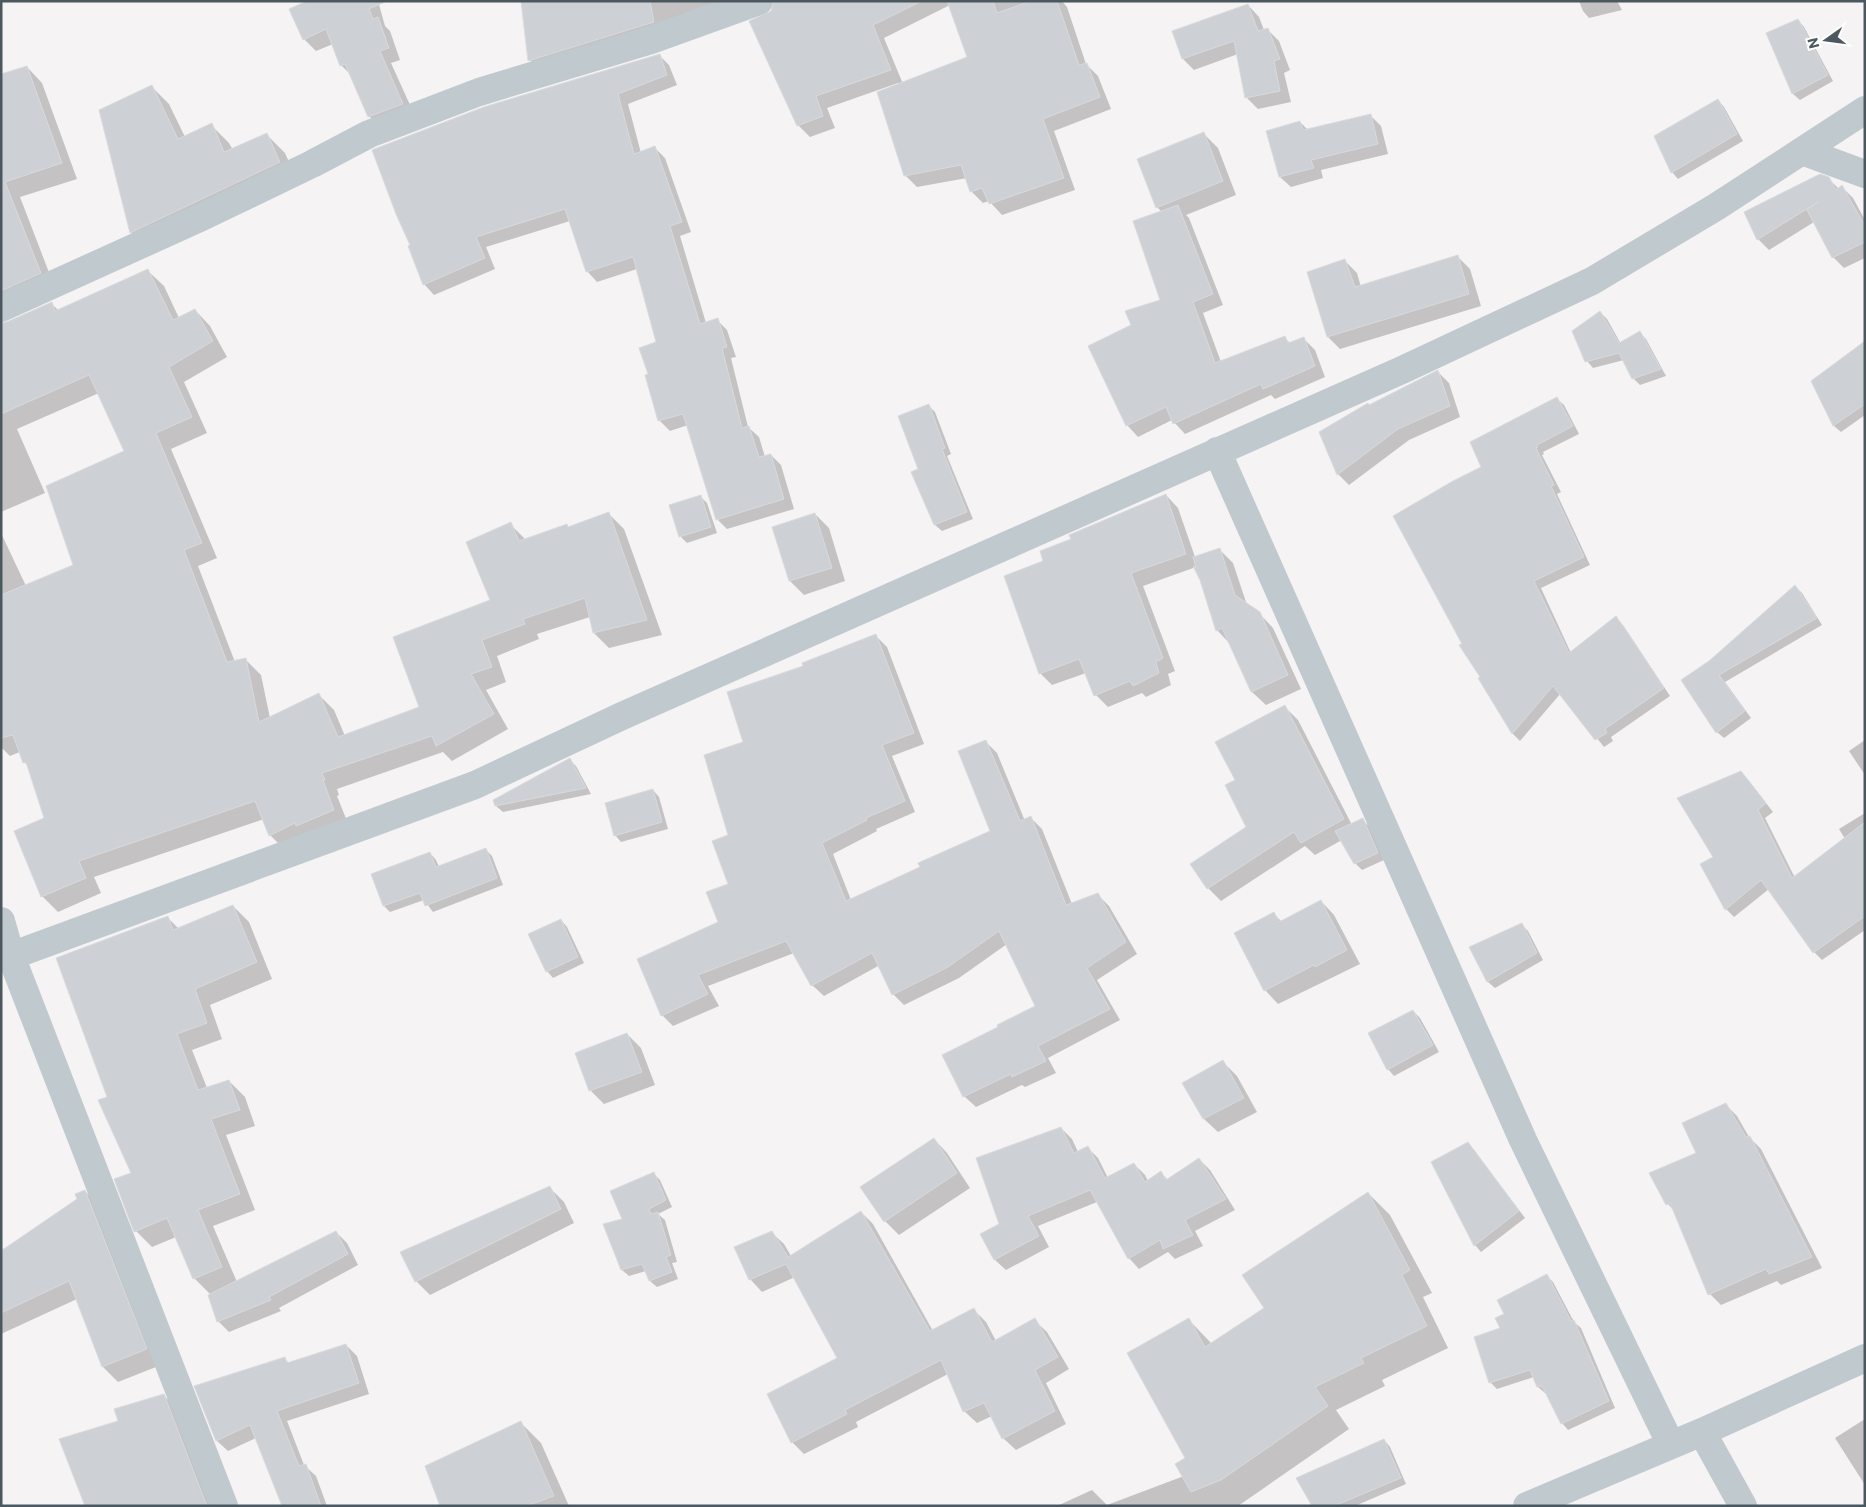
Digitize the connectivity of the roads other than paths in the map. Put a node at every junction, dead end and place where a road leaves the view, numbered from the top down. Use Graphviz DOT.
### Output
graph roads {
  1 [pos="759,1"];
  2 [pos="1865,110"];
  3 [pos="1802,151"];
  4 [pos="1865,174"];
  5 [pos="1,308"];
  6 [pos="1217,451"];
  7 [pos="1,921"];
  8 [pos="11,956"];
  9 [pos="1865,1358"];
  10 [pos="1702,1432"];
  11 [pos="1671,1445"];
  12 [pos="224,1506"];
  13 [pos="1527,1506"];
  14 [pos="1743,1506"];
  1 -- 5 [label="street"];
  2 -- 3 [label="street"];
  3 -- 4 [label="street"];
  3 -- 6 [label="street"];
  6 -- 8 [label="street"];
  6 -- 11 [label="street"];
  7 -- 8 [label="street"];
  8 -- 12 [label="street"];
  9 -- 10 [label="street"];
  10 -- 11 [label="street"];
  10 -- 14 [label="street"];
  11 -- 13 [label="street"];
}
